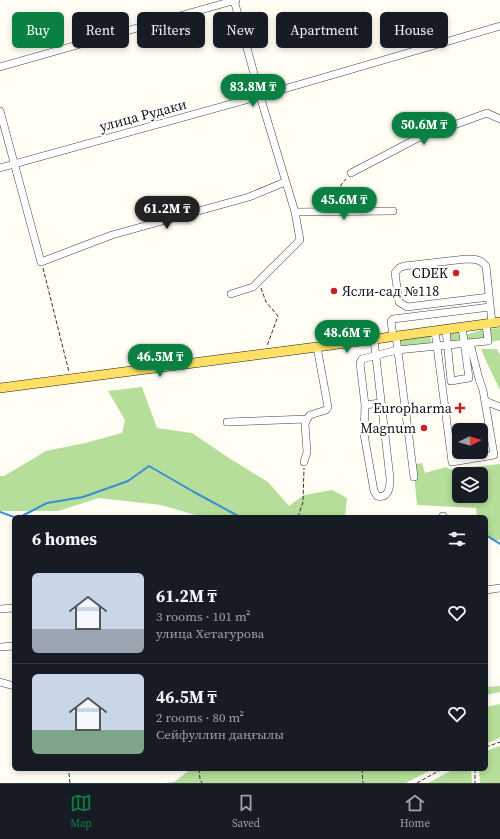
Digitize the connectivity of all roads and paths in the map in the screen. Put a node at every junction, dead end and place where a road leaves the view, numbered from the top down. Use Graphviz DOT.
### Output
graph roads {
  1 [pos="235,0"];
  2 [pos="500,26"];
  3 [pos="0,67"];
  4 [pos="260,96"];
  5 [pos="0,111"];
  6 [pos="500,120"];
  7 [pos="14,164"];
  8 [pos="0,168"];
  9 [pos="352,173"];
  10 [pos="285,182"];
  11 [pos="393,211"];
  12 [pos="295,212"];
  13 [pos="335,212"];
  14 [pos="41,262"];
  15 [pos="259,281"];
  16 [pos="231,294"];
  17 [pos="489,298"];
  18 [pos="490,307"];
  19 [pos="493,323"];
  20 [pos="462,327"];
  21 [pos="446,330"];
  22 [pos="435,332"];
  23 [pos="395,337"];
  24 [pos="374,340"];
  25 [pos="467,343"];
  26 [pos="448,345"];
  27 [pos="436,346"];
  28 [pos="317,347"];
  29 [pos="397,350"];
  30 [pos="264,354"];
  31 [pos="376,355"];
  32 [pos="70,378"];
  33 [pos="469,378"];
  34 [pos="479,379"];
  35 [pos="0,388"];
  36 [pos="485,401"];
  37 [pos="380,403"];
  38 [pos="365,405"];
  39 [pos="500,407"];
  40 [pos="307,418"];
  41 [pos="226,422"];
  42 [pos="304,462"];
  43 [pos="414,477"];
  44 [pos="299,515"];
  45 [pos="500,588"];
  46 [pos="488,590"];
  47 [pos="12,608"];
  48 [pos="0,609"];
  49 [pos="12,646"];
  50 [pos="0,647"];
  51 [pos="0,682"];
  52 [pos="12,685"];
  53 [pos="500,742"];
  54 [pos="488,746"];
  55 [pos="199,771"];
  56 [pos="362,771"];
  57 [pos="438,771"];
  58 [pos="475,771"];
  59 [pos="69,774"];
  60 [pos="70,783"];
  61 [pos="202,783"];
  62 [pos="363,783"];
  63 [pos="417,783"];
  64 [pos="475,783"];
  1 -- 3 [label="street"];
  1 -- 4 [label="street"];
  2 -- 4 [label="street, улица Рудаки"];
  4 -- 7 [label="street, улица Рудаки"];
  4 -- 10 [label="street"];
  5 -- 7 [label="street"];
  6 -- 9 [label="street"];
  7 -- 8 [label="street, улица Рудаки"];
  7 -- 14 [label="street"];
  9 -- 13 [label="path"];
  10 -- 12 [label="street"];
  10 -- 14 [label="street"];
  11 -- 13 [label="street"];
  12 -- 13 [label="street"];
  12 -- 15 [label="street"];
  14 -- 32 [label="path"];
  15 -- 16 [label="street"];
  15 -- 30 [label="path"];
  17 -- 17 [label="street"];
  17 -- 18 [label="street"];
  18 -- 19 [label="street"];
  18 -- 23 [label="street"];
  19 -- 20 [label="main road"];
  19 -- 25 [label="street"];
  20 -- 21 [label="main road"];
  20 -- 25 [label="street"];
  21 -- 22 [label="main road"];
  21 -- 26 [label="street"];
  22 -- 23 [label="main road"];
  22 -- 27 [label="street"];
  23 -- 24 [label="main road"];
  23 -- 29 [label="street"];
  24 -- 28 [label="main road"];
  24 -- 31 [label="street"];
  25 -- 26 [label="street"];
  25 -- 33 [label="street"];
  25 -- 34 [label="street"];
  26 -- 27 [label="street"];
  26 -- 33 [label="street"];
  27 -- 29 [label="street"];
  27 -- 36 [label="street"];
  28 -- 30 [label="main road"];
  28 -- 40 [label="street"];
  29 -- 31 [label="street"];
  29 -- 43 [label="street"];
  30 -- 32 [label="main road"];
  31 -- 37 [label="street"];
  31 -- 38 [label="street"];
  32 -- 35 [label="main road"];
  33 -- 34 [label="street"];
  34 -- 36 [label="street"];
  36 -- 39 [label="street"];
  37 -- 38 [label="street"];
  37 -- 38 [label="street"];
  40 -- 41 [label="street"];
  40 -- 42 [label="street"];
  42 -- 44 [label="path"];
  45 -- 46 [label="street"];
  47 -- 48 [label="street"];
  49 -- 50 [label="street"];
  51 -- 52 [label="street"];
  53 -- 54 [label="path"];
  55 -- 61 [label="path"];
  56 -- 62 [label="path"];
  57 -- 63 [label="path"];
  58 -- 64 [label="path"];
  59 -- 60 [label="path"];
}
